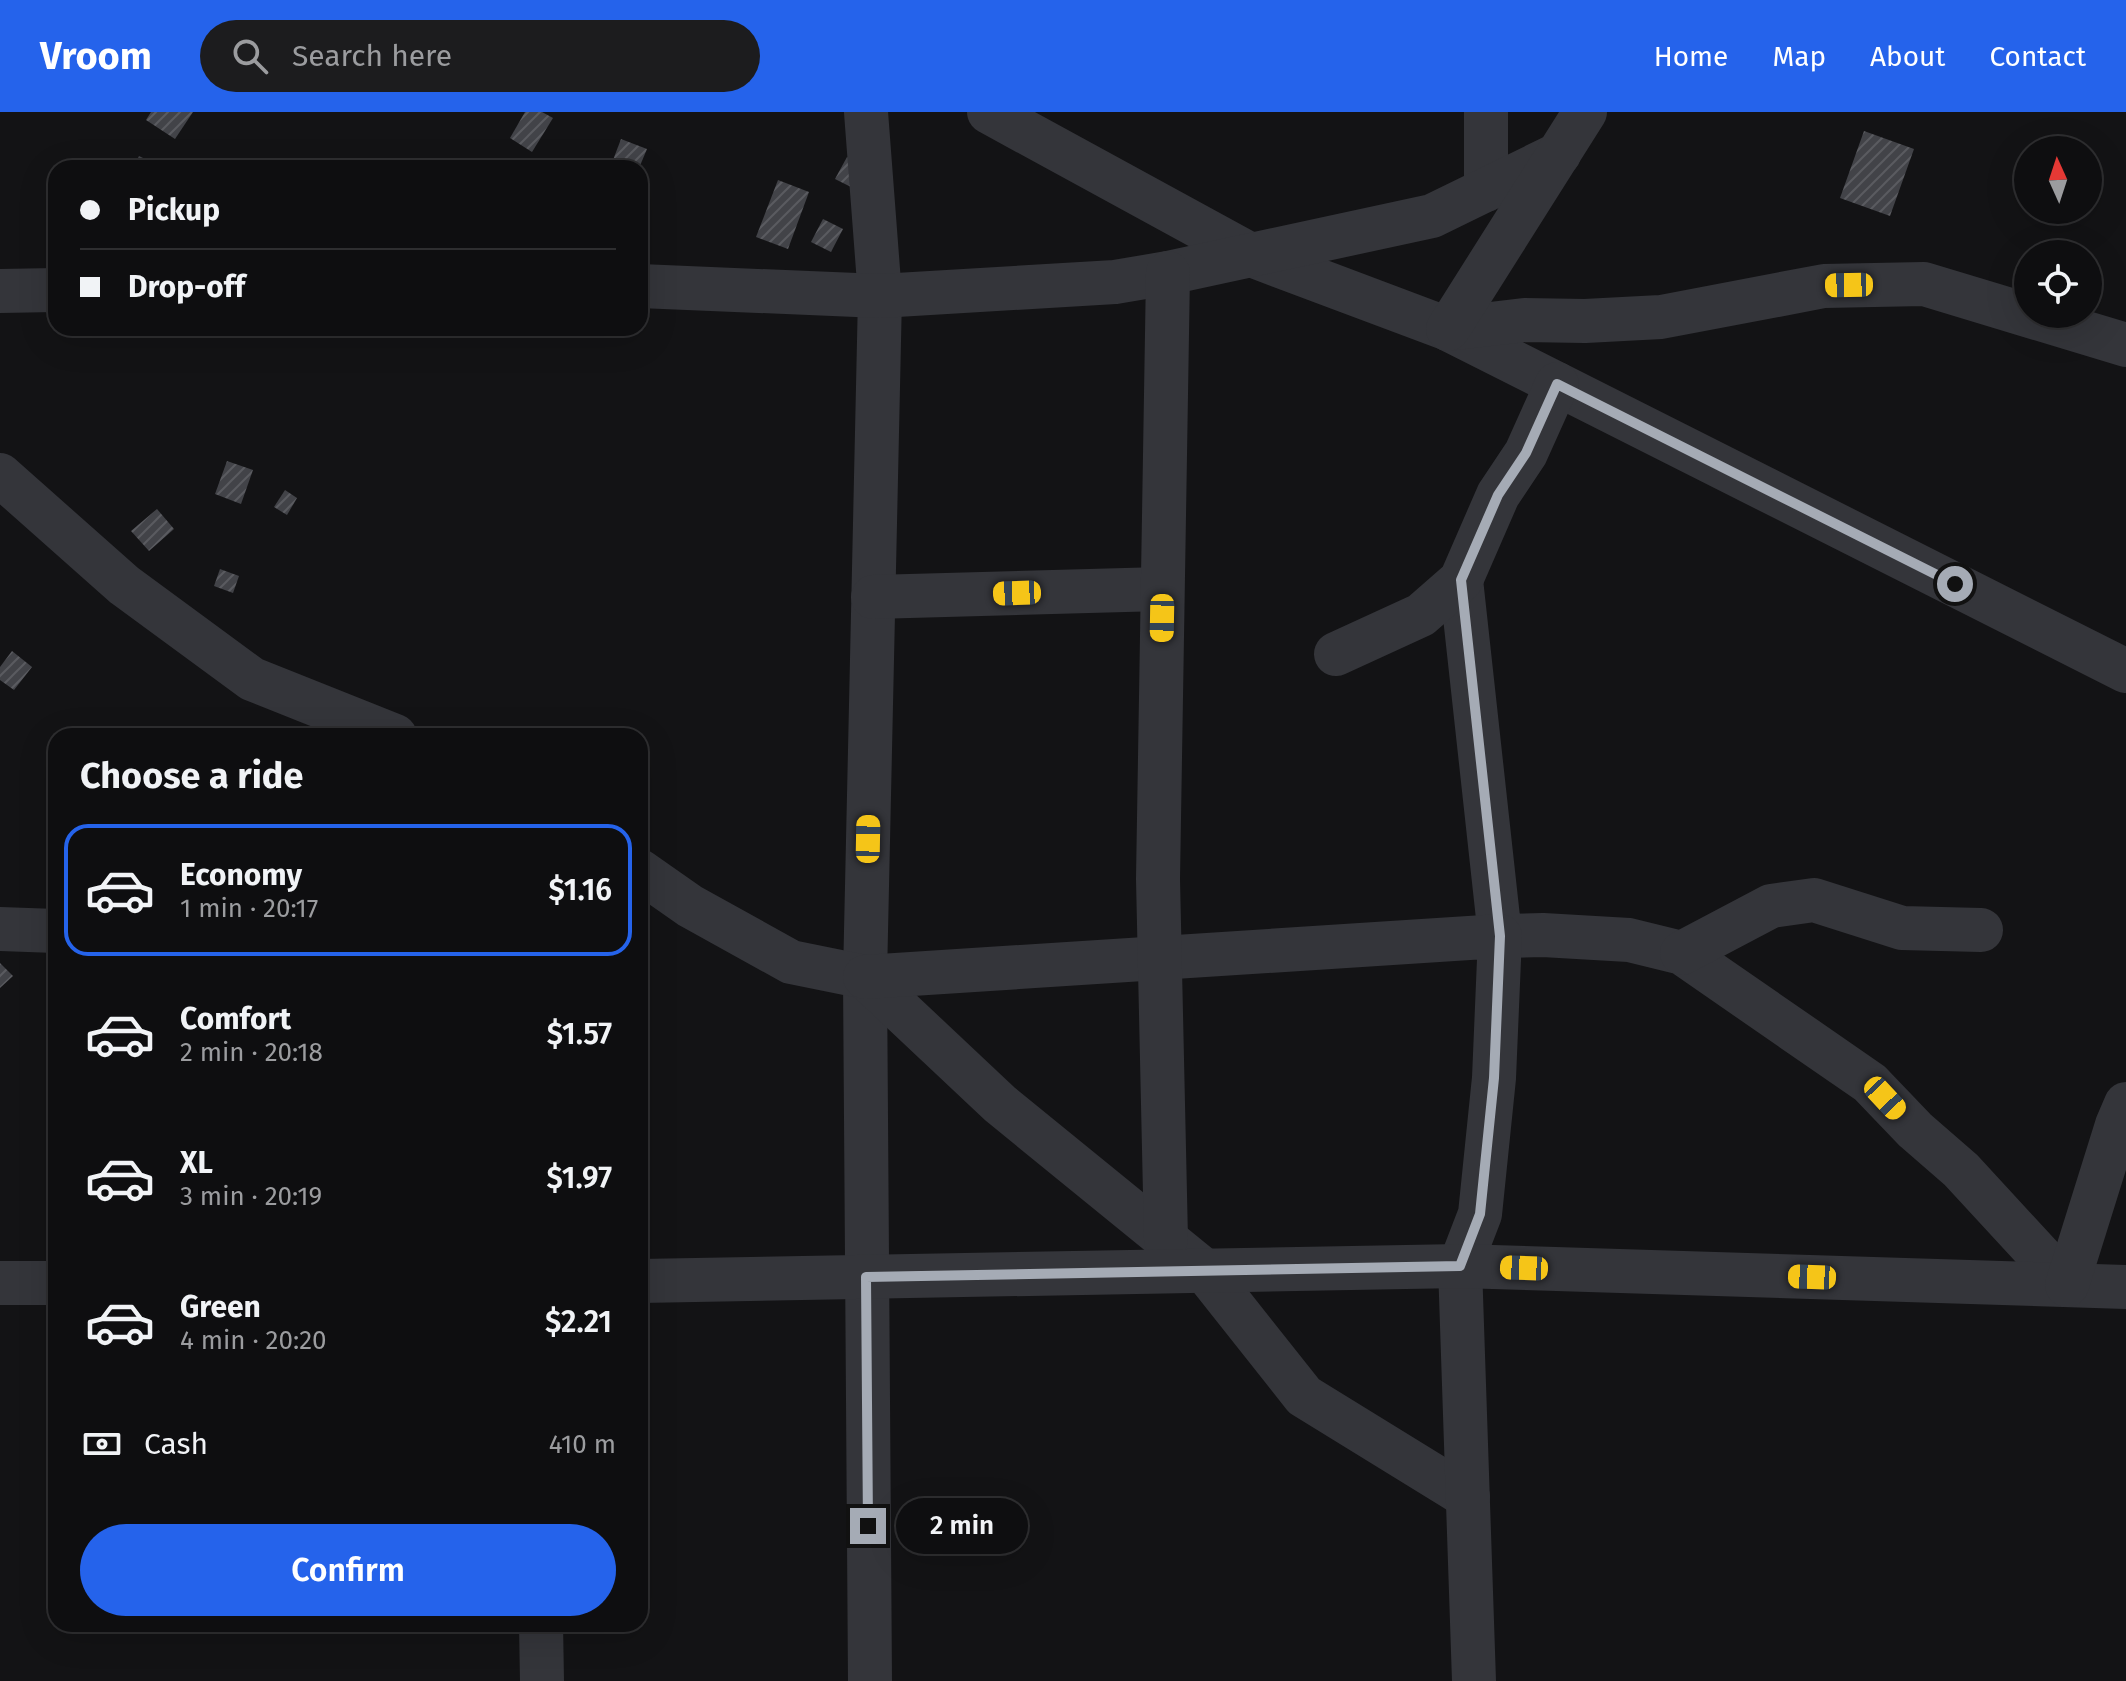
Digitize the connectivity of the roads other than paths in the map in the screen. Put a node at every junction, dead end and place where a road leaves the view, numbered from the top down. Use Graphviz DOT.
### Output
graph roads {
  1 [pos="866,112"];
  2 [pos="989,112"];
  3 [pos="1486,112"];
  4 [pos="1585,112"];
  5 [pos="1559,154"];
  6 [pos="1486,190"];
  7 [pos="1251,255"];
  8 [pos="1168,273"];
  9 [pos="648,286"];
  10 [pos="48,290"];
  11 [pos="0,291"];
  12 [pos="880,296"];
  13 [pos="1448,329"];
  14 [pos="2126,345"];
  15 [pos="1557,384"];
  16 [pos="0,475"];
  17 [pos="1461,580"];
  18 [pos="1162,589"];
  19 [pos="873,597"];
  20 [pos="1336,654"];
  21 [pos="2126,671"];
  22 [pos="375,728"];
  23 [pos="648,877"];
  24 [pos="0,929"];
  25 [pos="1981,930"];
  26 [pos="48,931"];
  27 [pos="1500,936"];
  28 [pos="1682,953"];
  29 [pos="1159,958"];
  30 [pos="865,977"];
  31 [pos="2126,1104"];
  32 [pos="1166,1239"];
  33 [pos="1460,1266"];
  34 [pos="1205,1271"];
  35 [pos="866,1277"];
  36 [pos="648,1281"];
  37 [pos="0,1283"];
  38 [pos="48,1283"];
  39 [pos="2067,1285"];
  40 [pos="2126,1287"];
  41 [pos="1468,1497"];
  42 [pos="541,1632"];
  43 [pos="542,1681"];
  44 [pos="870,1681"];
  45 [pos="1474,1681"];
  1 -- 12 [label="street"];
  2 -- 7 [label="street"];
  3 -- 6 [label="street"];
  4 -- 5 [label="street"];
  5 -- 6 [label="street"];
  5 -- 13 [label="street"];
  6 -- 7 [label="street"];
  7 -- 8 [label="street"];
  7 -- 13 [label="street"];
  8 -- 12 [label="street"];
  8 -- 18 [label="street"];
  9 -- 12 [label="street"];
  10 -- 11 [label="street"];
  12 -- 19 [label="street"];
  13 -- 14 [label="street"];
  13 -- 15 [label="street"];
  15 -- 17 [label="street"];
  15 -- 21 [label="street"];
  16 -- 22 [label="street"];
  17 -- 20 [label="street"];
  17 -- 27 [label="street"];
  18 -- 19 [label="street"];
  18 -- 29 [label="street"];
  19 -- 30 [label="street"];
  23 -- 30 [label="street"];
  24 -- 26 [label="street"];
  25 -- 28 [label="street"];
  27 -- 28 [label="street"];
  27 -- 29 [label="street"];
  27 -- 33 [label="street"];
  28 -- 39 [label="street"];
  29 -- 30 [label="street"];
  29 -- 32 [label="street"];
  30 -- 32 [label="street"];
  30 -- 35 [label="street"];
  31 -- 39 [label="street"];
  32 -- 34 [label="street"];
  33 -- 34 [label="street"];
  33 -- 39 [label="street"];
  33 -- 41 [label="street"];
  34 -- 35 [label="street"];
  34 -- 41 [label="street"];
  35 -- 36 [label="street"];
  35 -- 44 [label="street"];
  37 -- 38 [label="street"];
  39 -- 40 [label="street"];
  41 -- 45 [label="street"];
  42 -- 43 [label="street"];
}
